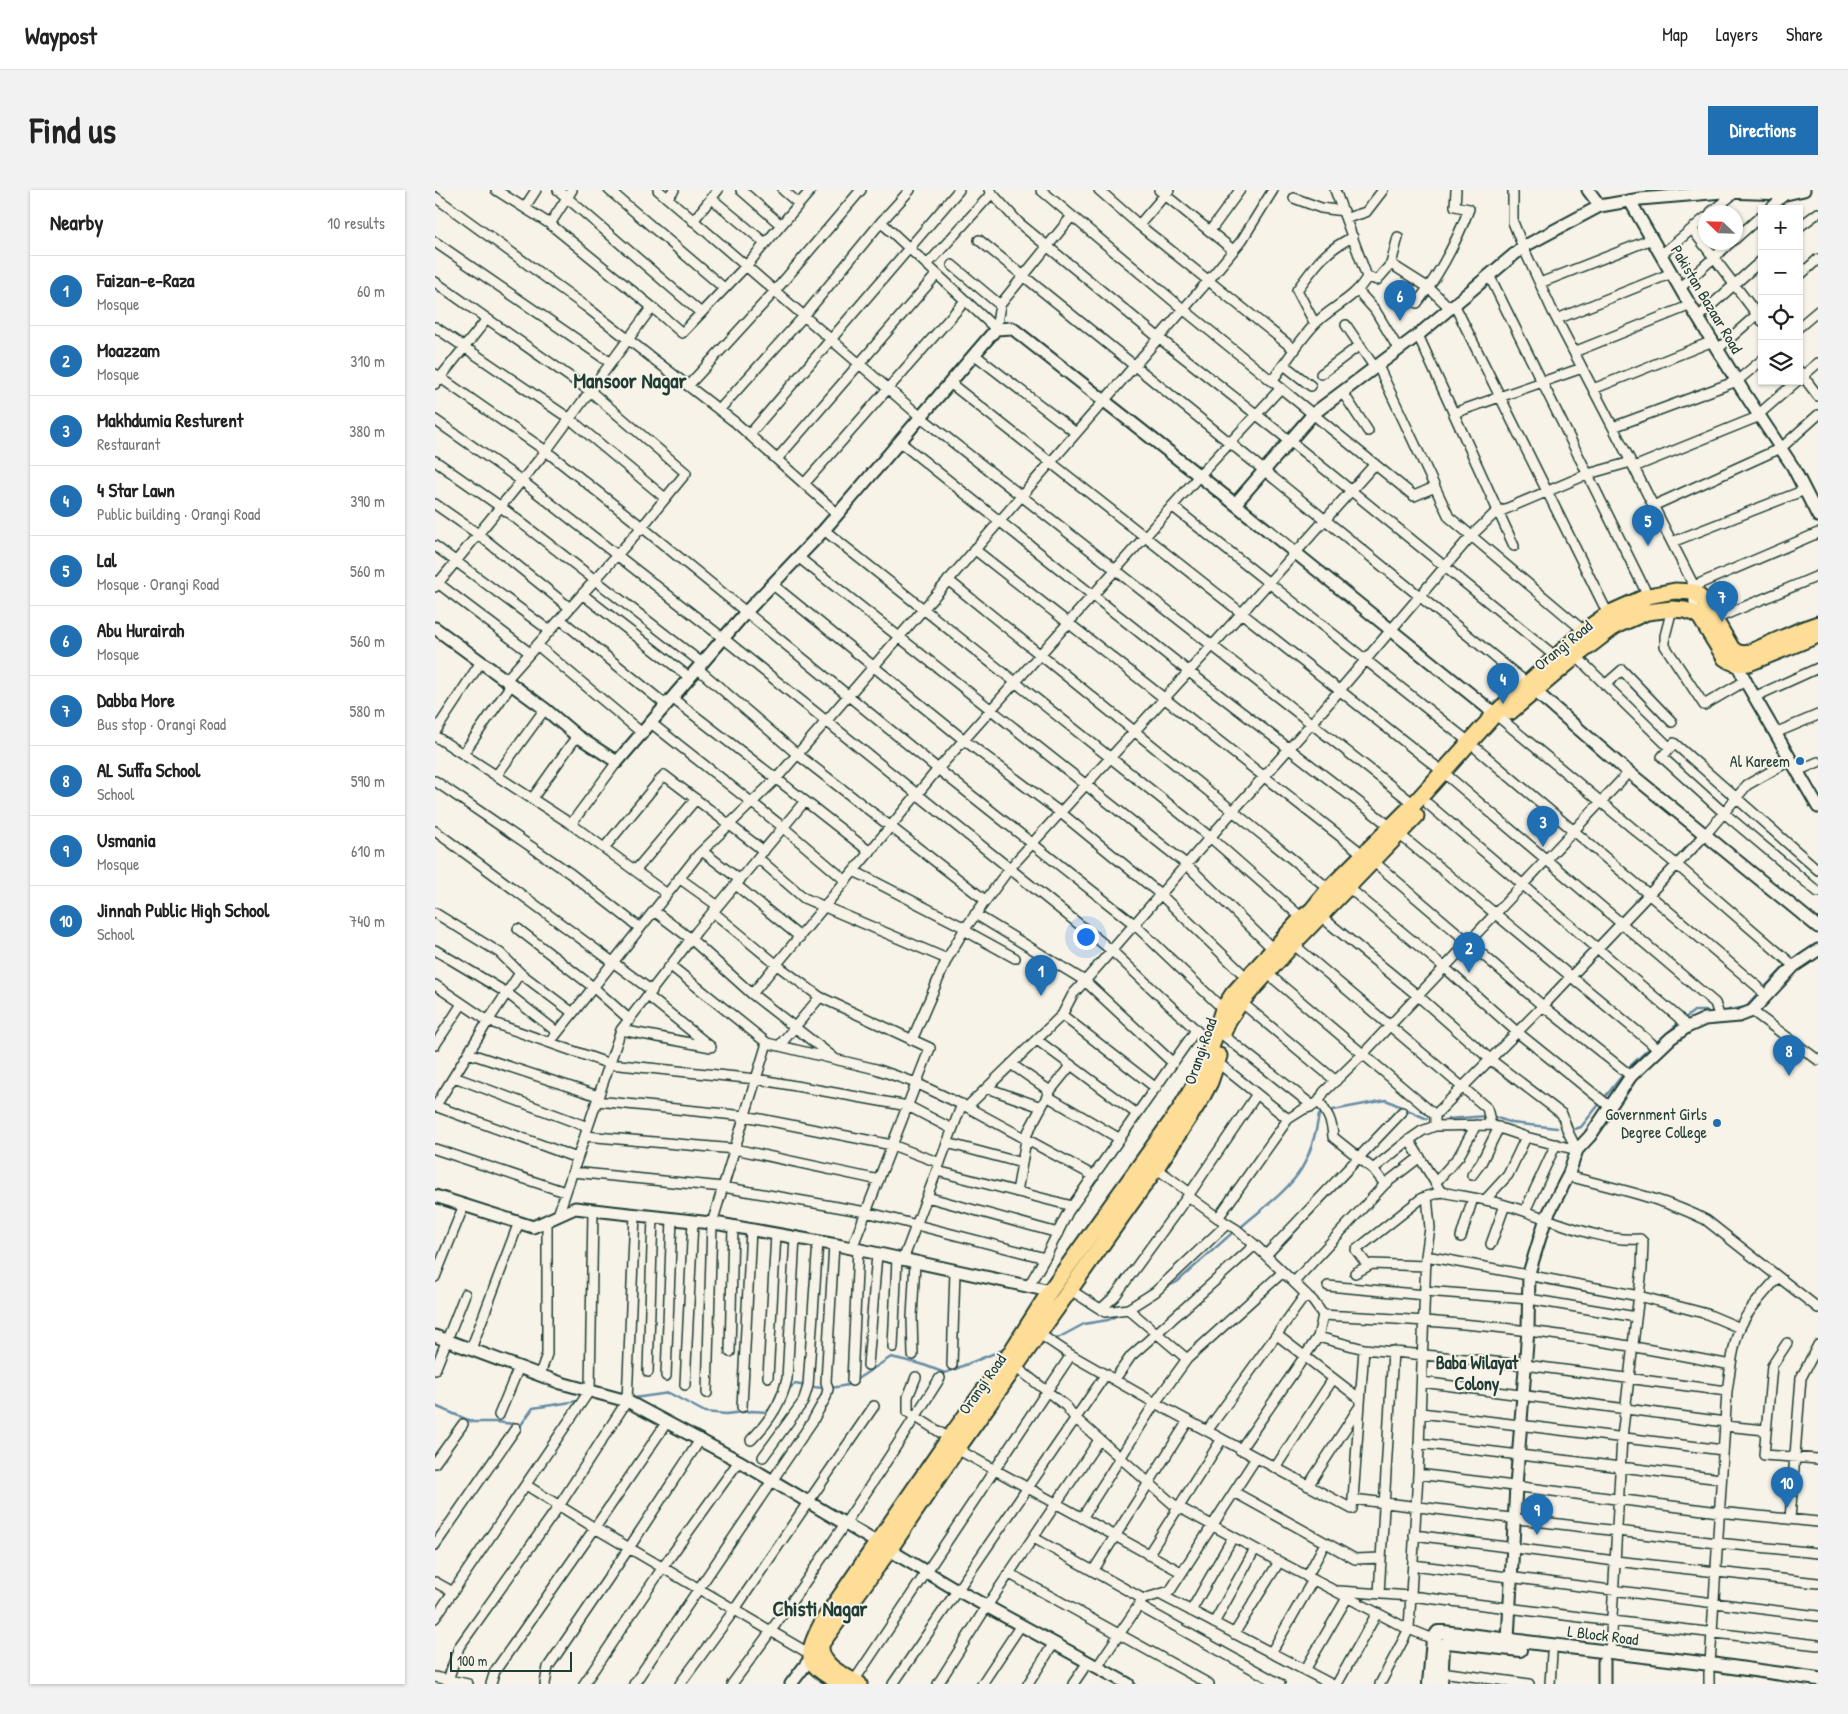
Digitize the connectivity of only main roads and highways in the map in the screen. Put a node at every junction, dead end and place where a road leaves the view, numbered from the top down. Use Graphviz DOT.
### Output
graph roads {
  1 [pos="1818,624"];
  2 [pos="1818,635"];
  3 [pos="1736,657"];
  4 [pos="1531,687"];
  5 [pos="1369,858"];
  6 [pos="1312,915"];
  7 [pos="1218,1040"];
  8 [pos="1011,1363"];
  9 [pos="883,1547"];
  10 [pos="1439,1642"];
  11 [pos="1607,1657"];
  12 [pos="1709,1674"];
  13 [pos="1441,1678"];
  14 [pos="1818,1680"];
  15 [pos="844,1682"];
  16 [pos="1429,1684"];
  17 [pos="1798,1684"];
  1 -- 3 [label="main road"];
  2 -- 3 [label="main road"];
  3 -- 4 [label="main road, Orangi Road"];
  3 -- 4 [label="main road, Orangi Road"];
  4 -- 5 [label="main road, Orangi Road"];
  5 -- 6 [label="main road, Orangi Road"];
  5 -- 6 [label="main road, Orangi Road"];
  6 -- 7 [label="main road, Orangi Road"];
  6 -- 7 [label="main road, Orangi Road"];
  7 -- 8 [label="main road, Orangi Road"];
  7 -- 8 [label="main road, Orangi Road"];
  8 -- 9 [label="main road, Orangi Road"];
  9 -- 15 [label="main road, Orangi Road"];
  9 -- 15 [label="main road, Orangi Road"];
  10 -- 11 [label="main road, L Block Road"];
  10 -- 11 [label="main road, L Block Road"];
  10 -- 13 [label="main road"];
  10 -- 16 [label="main road"];
  11 -- 12 [label="main road, L Block Road"];
  12 -- 14 [label="main road, L Block Road"];
  12 -- 17 [label="main road, L Block Road"];
}
